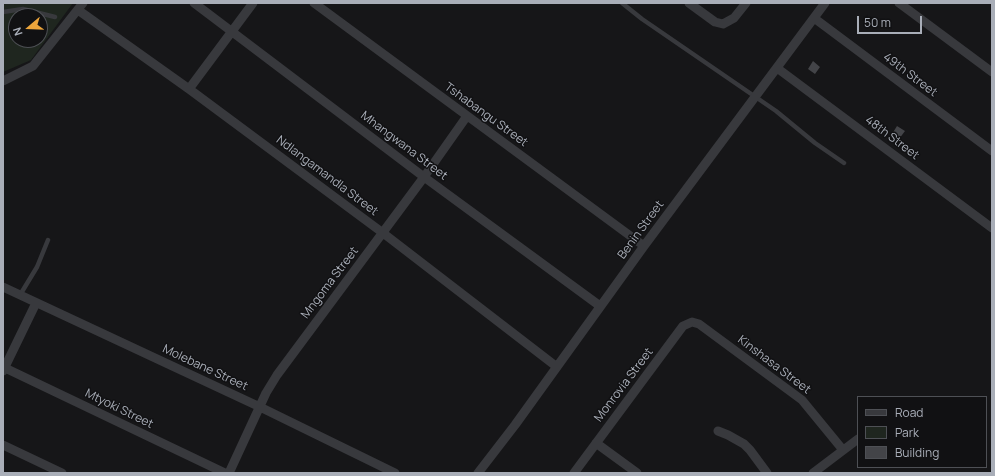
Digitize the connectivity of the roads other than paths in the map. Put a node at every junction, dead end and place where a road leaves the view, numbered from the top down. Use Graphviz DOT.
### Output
graph roads {
  1 [pos="194,3"];
  2 [pos="253,3"];
  3 [pos="314,3"];
  4 [pos="622,3"];
  5 [pos="689,3"];
  6 [pos="746,3"];
  7 [pos="825,3"];
  8 [pos="899,3"];
  9 [pos="81,7"];
  10 [pos="3,12"];
  11 [pos="55,17"];
  12 [pos="814,18"];
  13 [pos="232,32"];
  14 [pos="777,68"];
  15 [pos="992,72"];
  16 [pos="3,80"];
  17 [pos="189,89"];
  18 [pos="756,96"];
  19 [pos="467,116"];
  20 [pos="992,151"];
  21 [pos="844,163"];
  22 [pos="424,177"];
  23 [pos="992,228"];
  24 [pos="383,233"];
  25 [pos="48,240"];
  26 [pos="644,246"];
  27 [pos="3,287"];
  28 [pos="20,295"];
  29 [pos="36,303"];
  30 [pos="600,306"];
  31 [pos="699,324"];
  32 [pos="557,366"];
  33 [pos="4,369"];
  34 [pos="260,407"];
  35 [pos="718,431"];
  36 [pos="857,440"];
  37 [pos="596,443"];
  38 [pos="3,445"];
  39 [pos="844,450"];
  40 [pos="62,473"];
  41 [pos="225,473"];
  42 [pos="229,473"];
  43 [pos="395,473"];
  44 [pos="478,473"];
  45 [pos="574,473"];
  46 [pos="637,473"];
  47 [pos="767,473"];
  48 [pos="813,473"];
  1 -- 13 [label="street, Mhangwana Street"];
  2 -- 13 [label="street"];
  3 -- 19 [label="street, Tshabangu Street"];
  4 -- 18 [label="lane"];
  5 -- 6 [label="street"];
  7 -- 12 [label="street, Benin Street"];
  8 -- 15 [label="street"];
  9 -- 16 [label="street"];
  9 -- 17 [label="street, Ndlangamandla Street"];
  10 -- 11 [label="lane"];
  12 -- 14 [label="street, Benin Street"];
  12 -- 20 [label="street, 49th Street"];
  13 -- 17 [label="street"];
  13 -- 22 [label="street, Mhangwana Street"];
  14 -- 18 [label="street, Benin Street"];
  14 -- 23 [label="street, 48th Street"];
  17 -- 24 [label="street, Ndlangamandla Street"];
  18 -- 21 [label="lane"];
  18 -- 26 [label="street, Benin Street"];
  19 -- 22 [label="street, Mngoma Street"];
  19 -- 26 [label="street, Tshabangu Street"];
  22 -- 24 [label="street, Mngoma Street"];
  22 -- 30 [label="street, Mhangwana Street"];
  24 -- 32 [label="street, Ndlangamandla Street"];
  24 -- 34 [label="street, Mngoma Street"];
  25 -- 28 [label="lane"];
  26 -- 30 [label="street, Benin Street"];
  27 -- 28 [label="street, Molebane Street"];
  28 -- 29 [label="street, Molebane Street"];
  29 -- 33 [label="street"];
  29 -- 34 [label="street, Molebane Street"];
  30 -- 32 [label="street, Benin Street"];
  31 -- 37 [label="street, Monrovia Street"];
  31 -- 39 [label="street, Kinshasa Street"];
  32 -- 44 [label="street, Benin Street"];
  33 -- 41 [label="street, Mtyoki Street"];
  34 -- 42 [label="street, Mngoma Street"];
  34 -- 43 [label="street, Molebane Street"];
  35 -- 47 [label="street"];
  36 -- 39 [label="street"];
  37 -- 45 [label="street, Monrovia Street"];
  37 -- 46 [label="street"];
  38 -- 40 [label="street"];
  39 -- 48 [label="street"];
}
